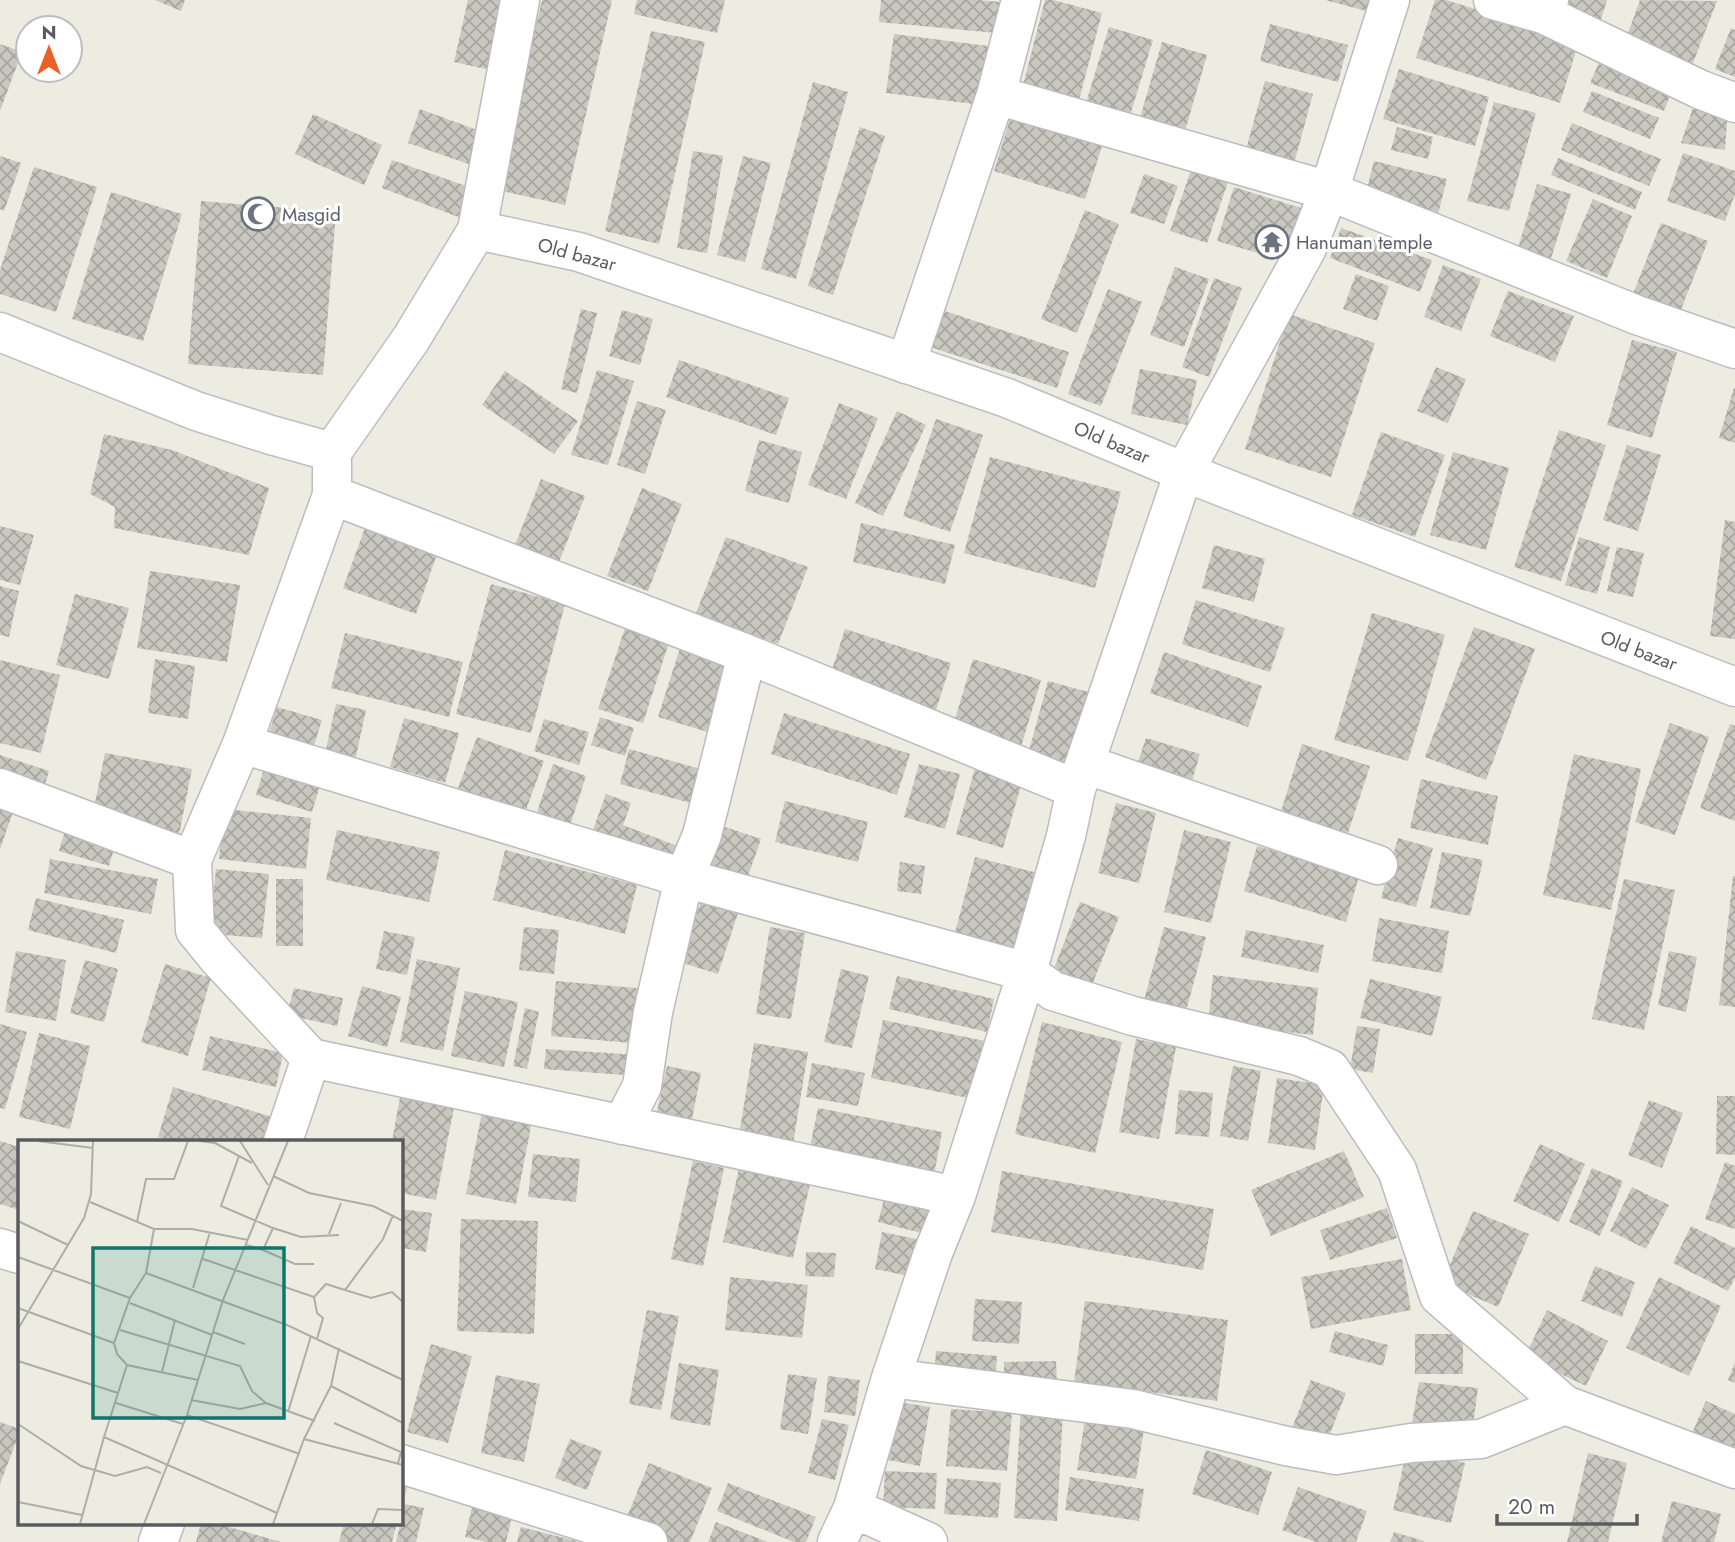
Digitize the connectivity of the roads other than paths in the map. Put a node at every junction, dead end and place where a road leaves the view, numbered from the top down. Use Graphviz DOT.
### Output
graph roads {
  1 [pos="520,0"];
  2 [pos="1021,0"];
  3 [pos="1390,0"];
  4 [pos="1493,0"];
  5 [pos="1546,7"];
  6 [pos="996,95"];
  7 [pos="1735,103"];
  8 [pos="1329,191"];
  9 [pos="477,230"];
  10 [pos="0,332"];
  11 [pos="1735,349"];
  12 [pos="906,364"];
  13 [pos="332,452"];
  14 [pos="1184,472"];
  15 [pos="332,495"];
  16 [pos="747,654"];
  17 [pos="1735,687"];
  18 [pos="242,744"];
  19 [pos="1080,777"];
  20 [pos="0,788"];
  21 [pos="192,860"];
  22 [pos="1378,865"];
  23 [pos="684,878"];
  24 [pos="1027,972"];
  25 [pos="311,1058"];
  26 [pos="622,1125"];
  27 [pos="283,1140"];
  28 [pos="957,1196"];
  29 [pos="0,1248"];
  30 [pos="18,1254"];
  31 [pos="891,1378"];
  32 [pos="1565,1405"];
  33 [pos="402,1464"];
  34 [pos="1735,1469"];
  35 [pos="165,1524"];
  36 [pos="845,1525"];
  37 [pos="158,1542"];
  38 [pos="648,1542"];
  39 [pos="928,1542"];
  1 -- 9 [label="street"];
  2 -- 6 [label="street"];
  3 -- 8 [label="street"];
  4 -- 5 [label="street"];
  5 -- 7 [label="street"];
  6 -- 8 [label="street"];
  6 -- 12 [label="street"];
  8 -- 11 [label="street"];
  8 -- 14 [label="street"];
  9 -- 12 [label="street, Old bazar"];
  9 -- 13 [label="street"];
  10 -- 13 [label="street"];
  12 -- 14 [label="street, Old bazar"];
  13 -- 15 [label="street"];
  14 -- 17 [label="street, Old bazar"];
  14 -- 19 [label="street"];
  15 -- 16 [label="street"];
  15 -- 18 [label="street"];
  16 -- 19 [label="street"];
  16 -- 23 [label="street"];
  18 -- 21 [label="street"];
  18 -- 23 [label="street"];
  19 -- 22 [label="street"];
  19 -- 24 [label="street"];
  20 -- 21 [label="street"];
  21 -- 25 [label="street"];
  23 -- 24 [label="street"];
  23 -- 26 [label="street"];
  24 -- 28 [label="street"];
  24 -- 32 [label="street"];
  25 -- 26 [label="street"];
  25 -- 27 [label="street"];
  26 -- 28 [label="street"];
  28 -- 31 [label="street"];
  29 -- 30 [label="street"];
  31 -- 32 [label="street"];
  31 -- 36 [label="street"];
  32 -- 34 [label="street"];
  33 -- 38 [label="street"];
  35 -- 37 [label="street"];
  36 -- 39 [label="street"];
}
